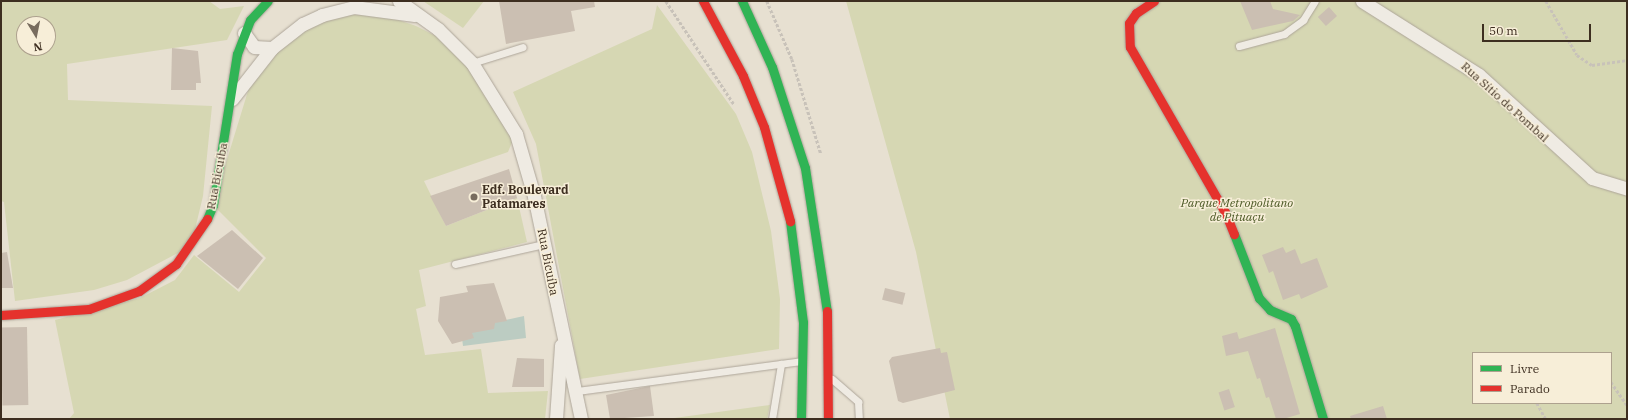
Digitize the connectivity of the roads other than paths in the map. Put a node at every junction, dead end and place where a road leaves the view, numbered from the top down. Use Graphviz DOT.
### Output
graph roads {
  1 [pos="268,1"];
  2 [pos="399,1"];
  3 [pos="703,1"];
  4 [pos="742,1"];
  5 [pos="1154,1"];
  6 [pos="1315,1"];
  7 [pos="1362,1"];
  8 [pos="356,4"];
  9 [pos="419,16"];
  10 [pos="244,33"];
  11 [pos="1239,46"];
  12 [pos="523,47"];
  13 [pos="272,48"];
  14 [pos="472,63"];
  15 [pos="227,106"];
  16 [pos="1627,189"];
  17 [pos="544,244"];
  18 [pos="455,264"];
  19 [pos="1,315"];
  20 [pos="561,331"];
  21 [pos="803,361"];
  22 [pos="780,364"];
  23 [pos="829,377"];
  24 [pos="577,391"];
  25 [pos="556,419"];
  26 [pos="581,419"];
  27 [pos="772,419"];
  28 [pos="802,419"];
  29 [pos="828,419"];
  30 [pos="859,419"];
  31 [pos="1323,419"];
  1 -- 10 [label="street, Rua Bicuíba"];
  2 -- 9 [label="street, Rua Bicuíba"];
  3 -- 21 [label="street"];
  4 -- 23 [label="street"];
  5 -- 31 [label="street"];
  6 -- 11 [label="lane"];
  7 -- 16 [label="street, Rua Sítio do Pombal"];
  8 -- 9 [label="street, Rua Bicuíba"];
  8 -- 13 [label="street, Rua Bicuíba"];
  9 -- 14 [label="street, Rua Bicuíba"];
  10 -- 13 [label="street"];
  10 -- 15 [label="street, Rua Bicuíba"];
  12 -- 14 [label="lane"];
  13 -- 15 [label="street, Rua Bicuíba"];
  14 -- 17 [label="street, Rua Bicuíba"];
  15 -- 19 [label="street, Rua Bicuíba"];
  17 -- 18 [label="lane"];
  17 -- 20 [label="street, Rua Bicuíba"];
  20 -- 24 [label="street, Rua Bicuíba"];
  20 -- 25 [label="street, Rua Bicuíba"];
  21 -- 22 [label="lane"];
  21 -- 28 [label="street"];
  22 -- 24 [label="lane"];
  22 -- 27 [label="lane"];
  23 -- 29 [label="street"];
  23 -- 30 [label="lane"];
  24 -- 26 [label="street, Rua Bicuíba"];
}
